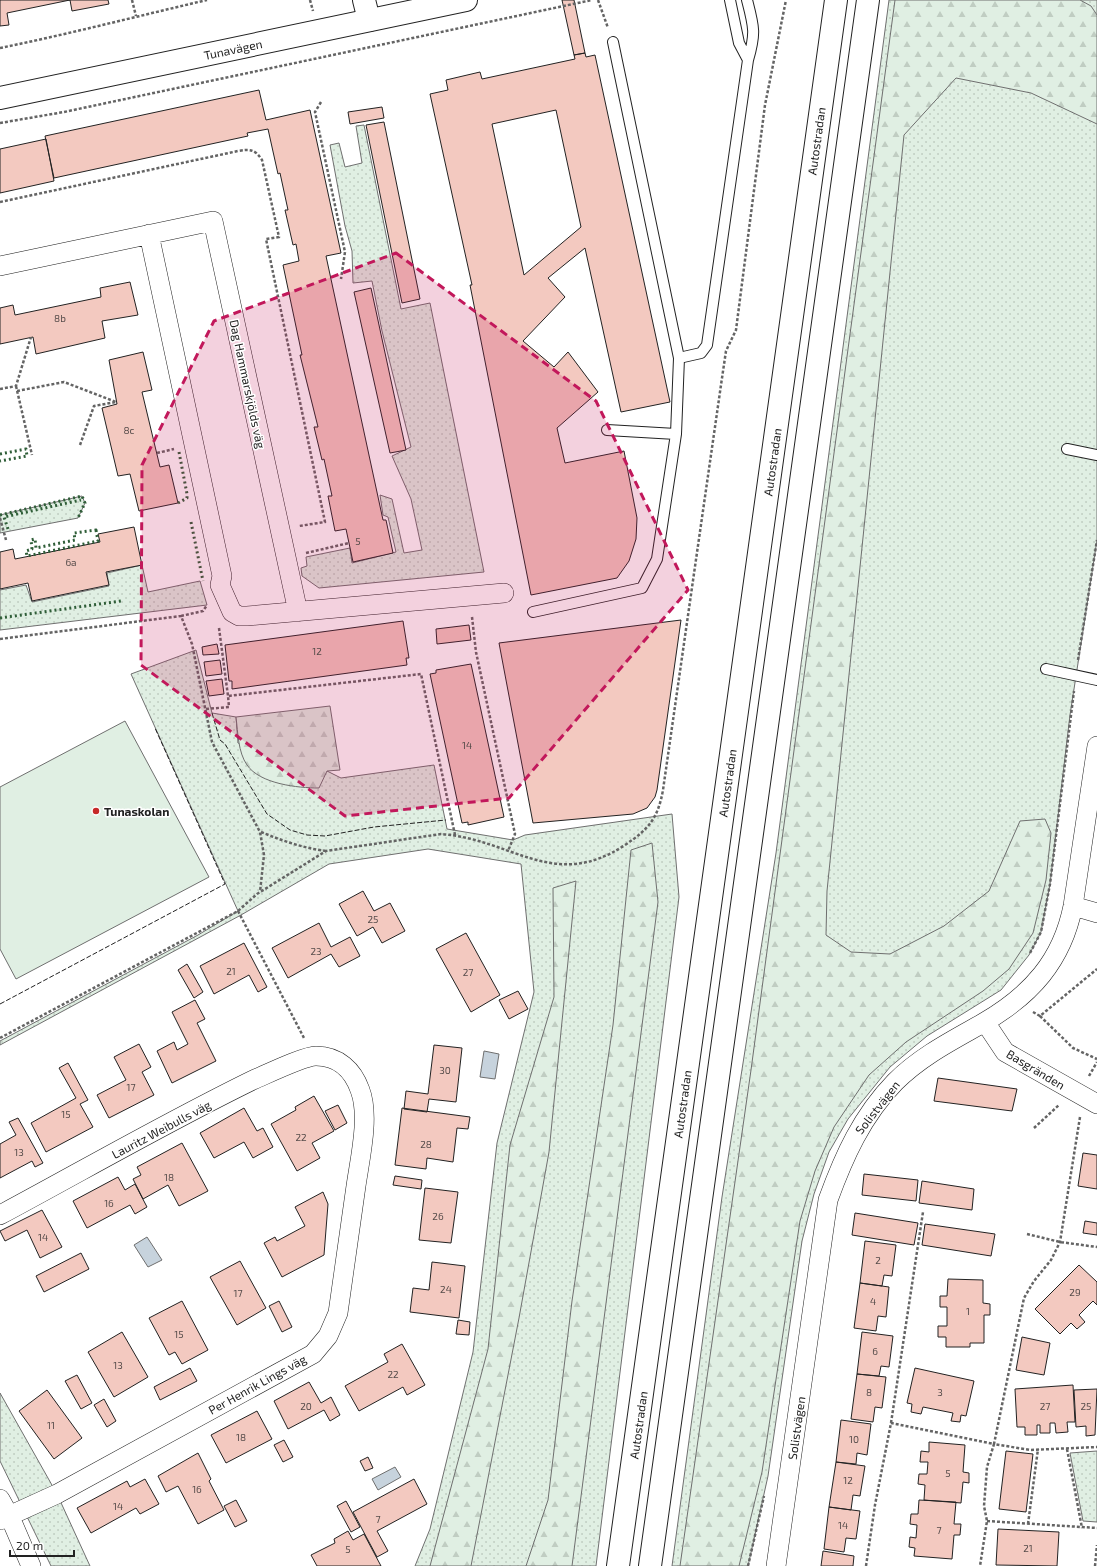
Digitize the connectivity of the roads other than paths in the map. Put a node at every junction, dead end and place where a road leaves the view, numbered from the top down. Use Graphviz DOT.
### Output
graph roads {
  1 [pos="466,0"];
  2 [pos="730,0"];
  3 [pos="746,0"];
  4 [pos="836,0"];
  5 [pos="868,0"];
  6 [pos="366,10"];
  7 [pos="613,42"];
  8 [pos="748,60"];
  9 [pos="0,98"];
  10 [pos="149,234"];
  11 [pos="0,266"];
  12 [pos="679,358"];
  13 [pos="607,430"];
  14 [pos="676,434"];
  15 [pos="1066,449"];
  16 [pos="1097,455"];
  17 [pos="504,593"];
  18 [pos="298,612"];
  19 [pos="533,612"];
  20 [pos="1046,669"];
  21 [pos="1097,680"];
  22 [pos="1097,746"];
  23 [pos="1073,906"];
  24 [pos="1097,913"];
  25 [pos="985,1022"];
  26 [pos="320,1056"];
  27 [pos="1083,1097"];
  28 [pos="0,1215"];
  29 [pos="0,1499"];
  30 [pos="5,1519"];
  31 [pos="32,1566"];
  32 [pos="618,1566"];
  33 [pos="650,1566"];
  34 [pos="776,1566"];
  1 -- 6 [label="main road, Tunavägen"];
  2 -- 8 [label="lane"];
  3 -- 8 [label="lane"];
  4 -- 32 [label="main road, Autostradan"];
  5 -- 33 [label="main road"];
  6 -- 9 [label="main road, Tunavägen"];
  7 -- 12 [label="lane"];
  8 -- 12 [label="lane"];
  10 -- 11 [label="street, Dag Hammarskjölds väg"];
  10 -- 18 [label="street"];
  10 -- 18 [label="street, Dag Hammarskjölds väg"];
  12 -- 14 [label="lane"];
  13 -- 14 [label="lane"];
  14 -- 19 [label="lane"];
  15 -- 16 [label="lane"];
  17 -- 18 [label="street"];
  20 -- 21 [label="lane"];
  22 -- 23 [label="street, Solistvägen"];
  23 -- 24 [label="street"];
  23 -- 25 [label="street, Solistvägen"];
  25 -- 27 [label="street, Basgränden"];
  25 -- 34 [label="street, Solistvägen"];
  26 -- 28 [label="street, Lauritz Weibulls väg"];
  26 -- 30 [label="street, Per Henrik Lings väg"];
  29 -- 30 [label="street"];
  30 -- 31 [label="street"];
}
